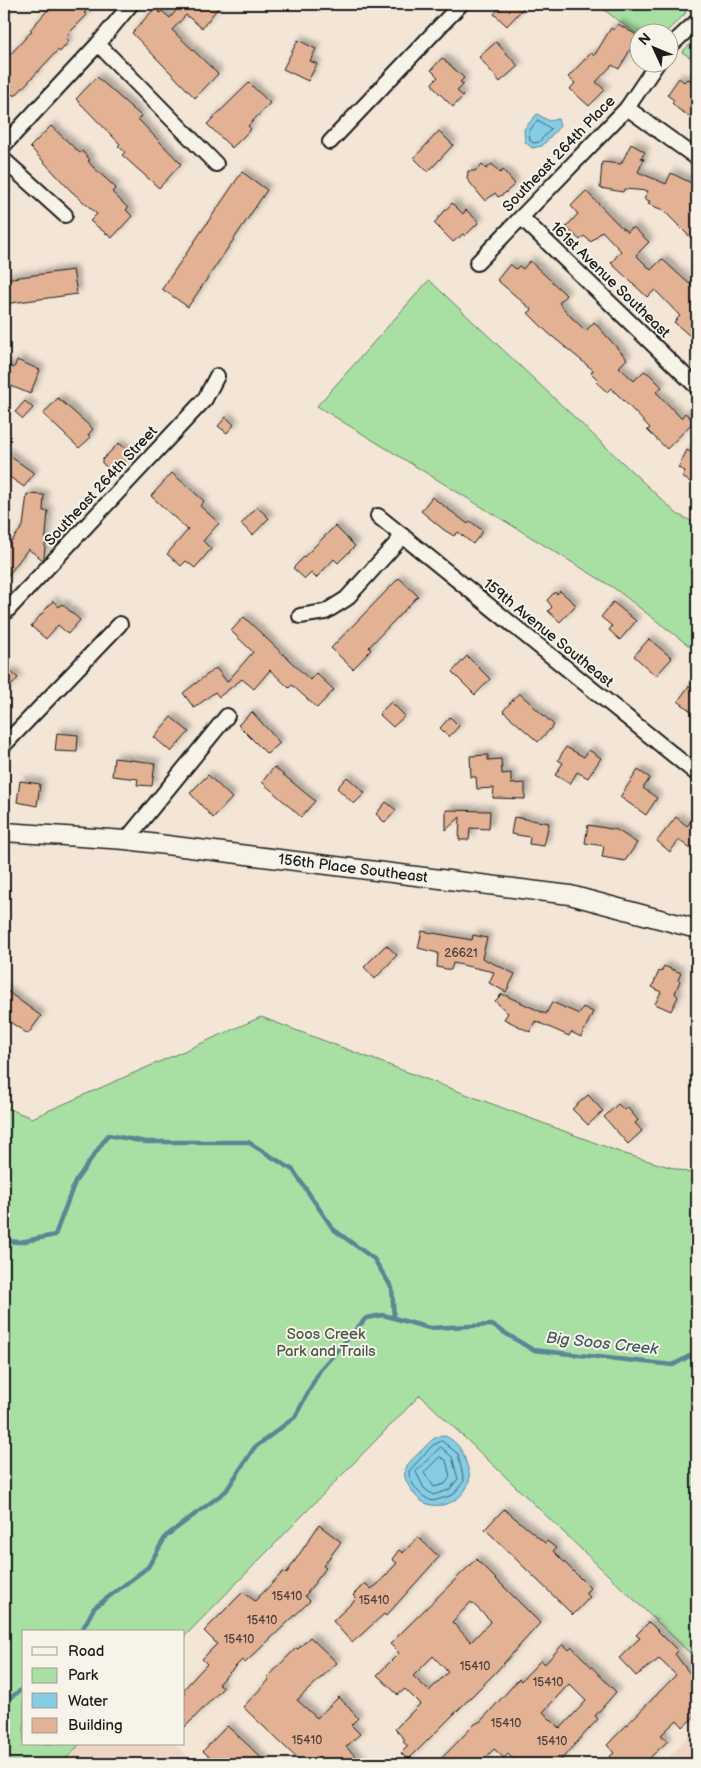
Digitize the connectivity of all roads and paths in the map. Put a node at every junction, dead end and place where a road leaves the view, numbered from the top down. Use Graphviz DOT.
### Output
graph roads {
  1 [pos="131,4"];
  2 [pos="461,4"];
  3 [pos="697,21"];
  4 [pos="678,39"];
  5 [pos="98,44"];
  6 [pos="651,72"];
  7 [pos="627,108"];
  8 [pos="330,142"];
  9 [pos="4,145"];
  10 [pos="697,158"];
  11 [pos="4,160"];
  12 [pos="216,164"];
  13 [pos="65,215"];
  14 [pos="522,218"];
  15 [pos="477,263"];
  16 [pos="217,376"];
  17 [pos="697,387"];
  18 [pos="378,516"];
  19 [pos="403,536"];
  20 [pos="4,614"];
  21 [pos="300,616"];
  22 [pos="120,624"];
  23 [pos="228,716"];
  24 [pos="4,745"];
  25 [pos="697,774"];
  26 [pos="4,832"];
  27 [pos="126,840"];
  28 [pos="697,930"];
  1 -- 5 [label="street"];
  2 -- 8 [label="street"];
  3 -- 4 [label="street"];
  5 -- 9 [label="street"];
  5 -- 12 [label="street"];
  6 -- 7 [label="street, Southeast 264th Place"];
  7 -- 10 [label="street"];
  7 -- 14 [label="street, Southeast 264th Place"];
  11 -- 13 [label="street"];
  14 -- 15 [label="street, Southeast 264th Place"];
  14 -- 17 [label="street, 161st Avenue Southeast"];
  16 -- 20 [label="street, Southeast 264th Street"];
  18 -- 19 [label="street, 159th Avenue Southeast"];
  19 -- 21 [label="street"];
  19 -- 25 [label="street, 159th Avenue Southeast"];
  22 -- 24 [label="street"];
  23 -- 27 [label="street"];
  26 -- 27 [label="street, 156th Place Southeast"];
  27 -- 28 [label="street, 156th Place Southeast"];
}
